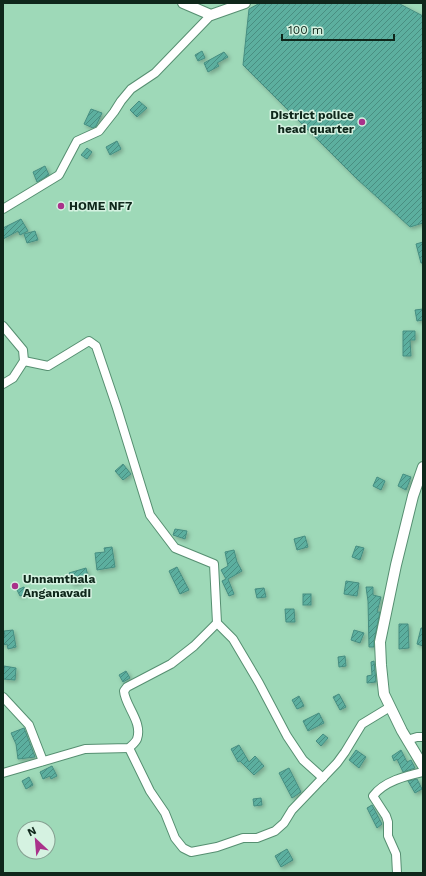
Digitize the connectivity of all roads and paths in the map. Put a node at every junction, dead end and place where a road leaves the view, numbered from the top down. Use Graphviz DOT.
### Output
graph roads {
  1 [pos="183,3"];
  2 [pos="245,3"];
  3 [pos="211,15"];
  4 [pos="3,209"];
  5 [pos="3,326"];
  6 [pos="24,361"];
  7 [pos="3,384"];
  8 [pos="423,467"];
  9 [pos="217,623"];
  10 [pos="3,697"];
  11 [pos="390,707"];
  12 [pos="423,737"];
  13 [pos="407,740"];
  14 [pos="129,748"];
  15 [pos="43,761"];
  16 [pos="423,766"];
  17 [pos="423,772"];
  18 [pos="3,773"];
  19 [pos="323,778"];
  20 [pos="397,873"];
  1 -- 3 [label="main road"];
  2 -- 3 [label="main road"];
  3 -- 4 [label="street"];
  5 -- 6 [label="street"];
  6 -- 7 [label="street"];
  6 -- 9 [label="street"];
  8 -- 11 [label="main road"];
  9 -- 14 [label="street"];
  9 -- 19 [label="street"];
  10 -- 15 [label="street"];
  11 -- 13 [label="main road"];
  11 -- 19 [label="street"];
  12 -- 13 [label="street"];
  13 -- 16 [label="main road"];
  14 -- 15 [label="street"];
  14 -- 19 [label="street"];
  15 -- 18 [label="street"];
  17 -- 20 [label="street"];
}
